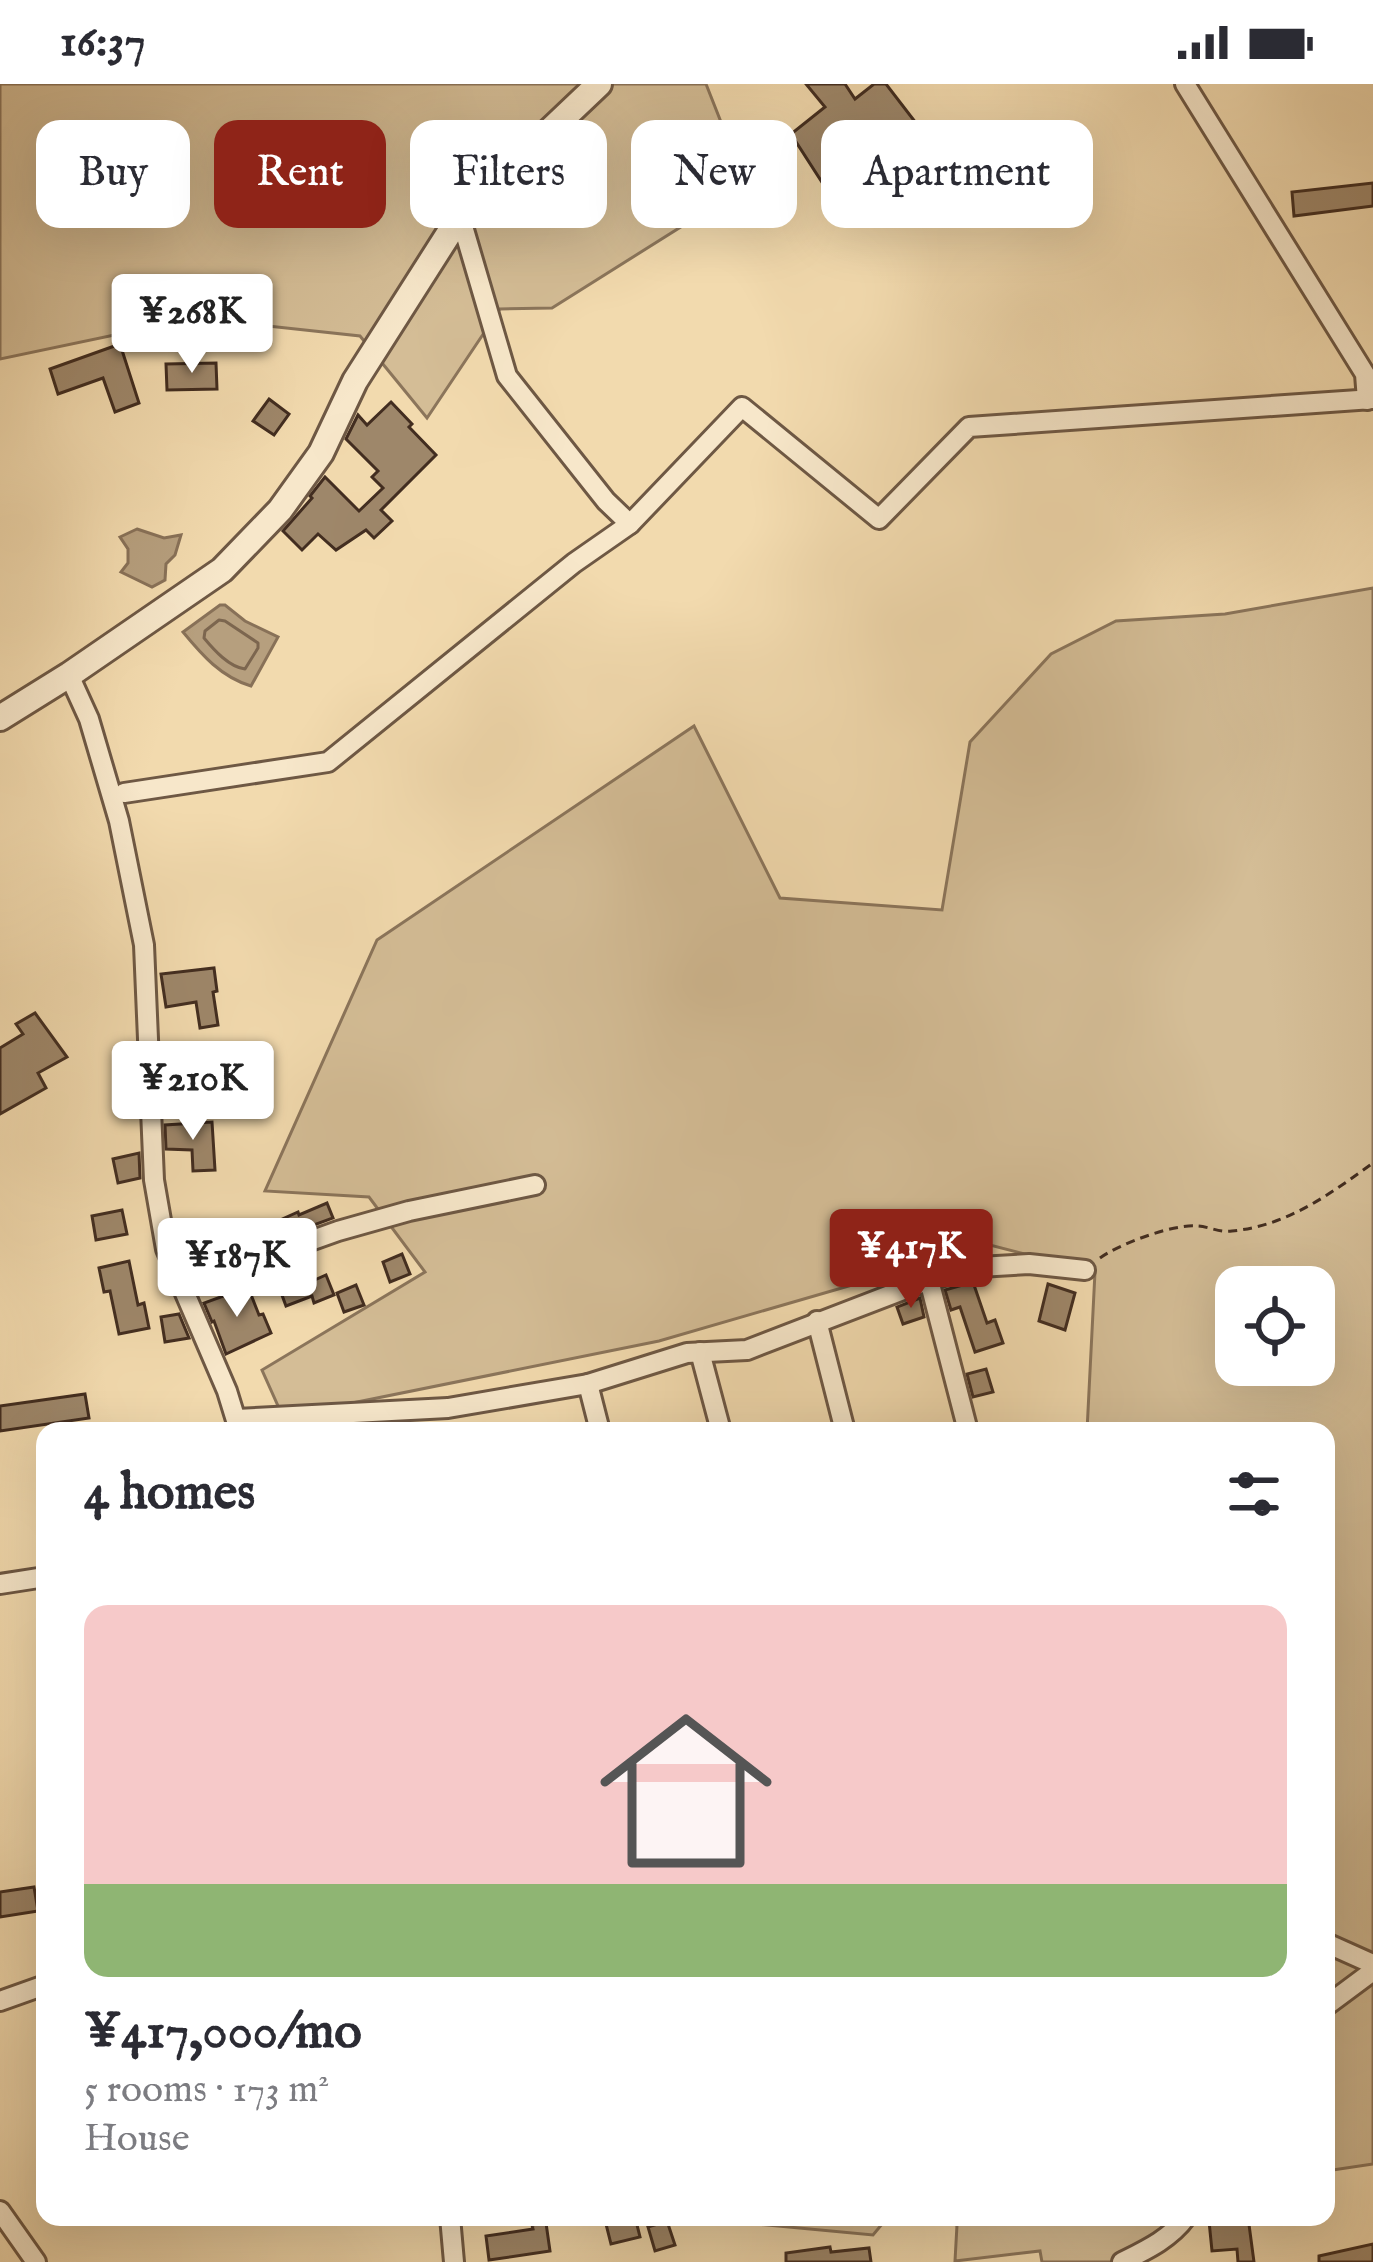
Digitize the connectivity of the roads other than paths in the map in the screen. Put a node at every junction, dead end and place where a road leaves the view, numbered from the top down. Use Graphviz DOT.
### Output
graph roads {
  1 [pos="599,84"];
  2 [pos="1185,84"];
  3 [pos="561,120"];
  4 [pos="452,228"];
  5 [pos="464,228"];
  6 [pos="1370,399"];
  7 [pos="630,524"];
  8 [pos="69,675"];
  9 [pos="0,718"];
  10 [pos="124,794"];
  11 [pos="535,1185"];
  12 [pos="1085,1270"];
  13 [pos="929,1280"];
  14 [pos="184,1286"];
  15 [pos="817,1321"];
  16 [pos="700,1352"];
  17 [pos="588,1384"];
  18 [pos="237,1422"];
  19 [pos="275,1422"];
  20 [pos="598,1422"];
  21 [pos="719,1422"];
  22 [pos="843,1422"];
  23 [pos="966,1422"];
  24 [pos="36,1579"];
  25 [pos="0,1585"];
  26 [pos="1335,1948"];
  27 [pos="1373,1968"];
  28 [pos="36,1988"];
  29 [pos="1335,1999"];
  30 [pos="0,2001"];
  31 [pos="0,2211"];
  32 [pos="451,2226"];
  33 [pos="1179,2226"];
  34 [pos="36,2262"];
  35 [pos="454,2262"];
  36 [pos="1122,2262"];
  1 -- 3 [label="street"];
  2 -- 6 [label="street"];
  4 -- 8 [label="street"];
  5 -- 7 [label="street"];
  6 -- 7 [label="street"];
  7 -- 10 [label="street"];
  8 -- 9 [label="street"];
  8 -- 14 [label="street"];
  11 -- 14 [label="street"];
  12 -- 13 [label="street"];
  13 -- 15 [label="street"];
  13 -- 23 [label="street"];
  14 -- 18 [label="street"];
  15 -- 16 [label="street"];
  15 -- 22 [label="street"];
  16 -- 17 [label="street"];
  16 -- 21 [label="street"];
  17 -- 19 [label="street"];
  17 -- 20 [label="street"];
  24 -- 25 [label="street"];
  26 -- 27 [label="street"];
  27 -- 29 [label="street"];
  28 -- 30 [label="street"];
  31 -- 34 [label="street"];
  32 -- 35 [label="street"];
  33 -- 36 [label="street"];
}
